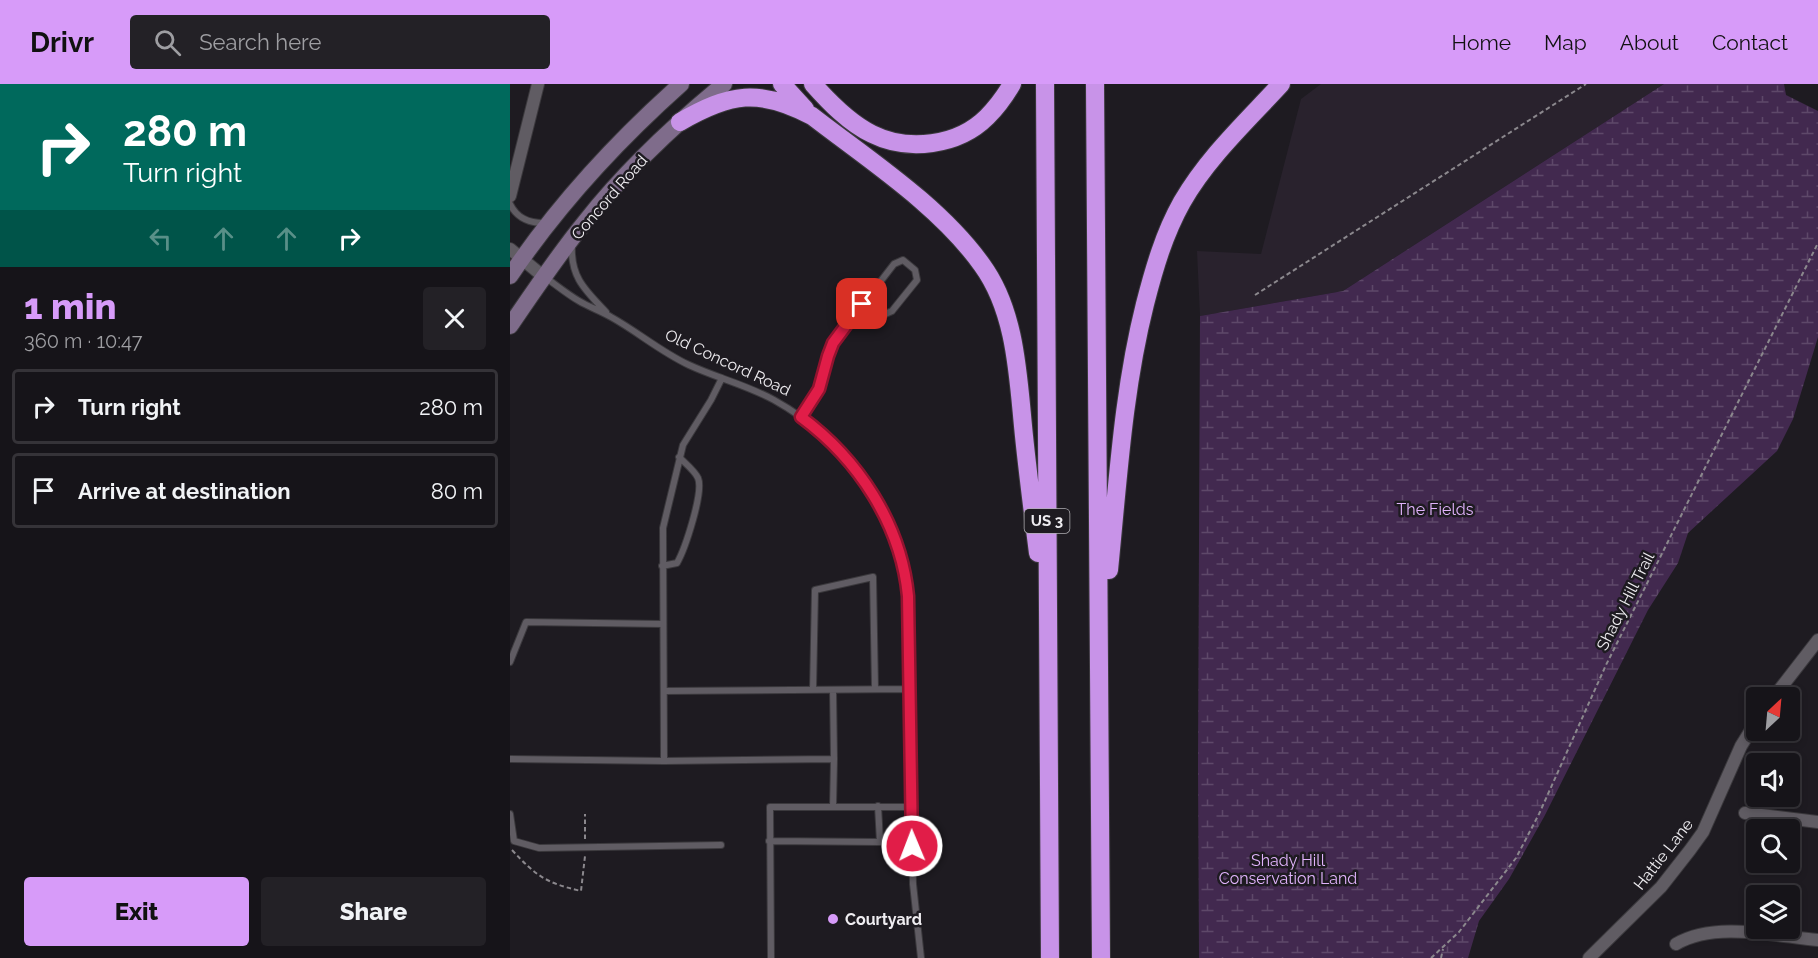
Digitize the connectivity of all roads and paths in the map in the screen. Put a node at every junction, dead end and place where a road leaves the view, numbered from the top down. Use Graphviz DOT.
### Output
graph roads {
  1 [pos="538,84"];
  2 [pos="681,84"];
  3 [pos="724,84"];
  4 [pos="782,84"];
  5 [pos="1012,84"];
  6 [pos="1045,84"];
  7 [pos="1095,84"];
  8 [pos="1281,84"];
  9 [pos="1586,84"];
  10 [pos="816,86"];
  11 [pos="812,116"];
  12 [pos="680,122"];
  13 [pos="510,196"];
  14 [pos="510,204"];
  15 [pos="550,222"];
  16 [pos="573,237"];
  17 [pos="1818,243"];
  18 [pos="516,254"];
  19 [pos="510,276"];
  20 [pos="544,277"];
  21 [pos="1255,295"];
  22 [pos="862,304"];
  23 [pos="611,317"];
  24 [pos="510,326"];
  25 [pos="722,378"];
  26 [pos="801,417"];
  27 [pos="679,457"];
  28 [pos="662,566"];
  29 [pos="663,624"];
  30 [pos="1818,640"];
  31 [pos="1048,642"];
  32 [pos="1099,658"];
  33 [pos="510,662"];
  34 [pos="1782,687"];
  35 [pos="875,689"];
  36 [pos="910,689"];
  37 [pos="813,690"];
  38 [pos="833,690"];
  39 [pos="664,691"];
  40 [pos="1746,738"];
  41 [pos="510,759"];
  42 [pos="834,759"];
  43 [pos="664,761"];
  44 [pos="878,806"];
  45 [pos="833,807"];
  46 [pos="912,807"];
  47 [pos="1745,813"];
  48 [pos="510,814"];
  49 [pos="585,814"];
  50 [pos="1818,822"];
  51 [pos="769,841"];
  52 [pos="721,846"];
  53 [pos="510,848"];
  54 [pos="584,848"];
  55 [pos="1818,940"];
  56 [pos="1676,944"];
  57 [pos="1444,946"];
  58 [pos="771,958"];
  59 [pos="921,958"];
  60 [pos="1050,958"];
  61 [pos="1101,958"];
  62 [pos="1431,958"];
  63 [pos="1441,958"];
  64 [pos="1589,958"];
  1 -- 13 [label="street"];
  2 -- 15 [label="main road, Concord Road"];
  3 -- 12 [label="main road, Concord Road"];
  4 -- 11 [label="highway"];
  5 -- 10 [label="highway"];
  6 -- 31 [label="highway, US 3"];
  7 -- 32 [label="highway"];
  8 -- 32 [label="highway"];
  9 -- 21 [label="path"];
  11 -- 12 [label="highway"];
  11 -- 31 [label="highway"];
  12 -- 16 [label="main road, Concord Road"];
  14 -- 15 [label="lane"];
  15 -- 18 [label="main road, Concord Road"];
  16 -- 20 [label="main road, Concord Road"];
  16 -- 23 [label="lane, Old Concord Road"];
  17 -- 57 [label="path, Shady Hill Trail"];
  18 -- 19 [label="main road, Concord Road"];
  18 -- 20 [label="street, Old Concord Road"];
  20 -- 23 [label="lane, Old Concord Road"];
  20 -- 24 [label="main road, Concord Road"];
  22 -- 22 [label="lane"];
  22 -- 26 [label="lane"];
  23 -- 25 [label="lane, Old Concord Road"];
  25 -- 26 [label="lane, Old Concord Road"];
  25 -- 27 [label="lane"];
  26 -- 36 [label="lane, Old Concord Road"];
  27 -- 28 [label="lane"];
  27 -- 28 [label="lane"];
  28 -- 29 [label="lane"];
  29 -- 33 [label="lane"];
  29 -- 39 [label="lane"];
  30 -- 34 [label="street"];
  31 -- 60 [label="highway, US 3"];
  32 -- 61 [label="highway"];
  35 -- 36 [label="lane"];
  35 -- 37 [label="lane"];
  35 -- 38 [label="lane"];
  36 -- 46 [label="lane, Old Concord Road"];
  37 -- 38 [label="lane"];
  37 -- 39 [label="lane"];
  38 -- 42 [label="lane"];
  39 -- 43 [label="lane"];
  40 -- 64 [label="street, Hattie Lane"];
  41 -- 43 [label="lane"];
  42 -- 43 [label="lane"];
  42 -- 45 [label="lane"];
  44 -- 45 [label="lane"];
  44 -- 46 [label="lane"];
  44 -- 51 [label="lane"];
  45 -- 51 [label="lane"];
  46 -- 59 [label="lane, Old Concord Road"];
  47 -- 50 [label="street"];
  48 -- 54 [label="lane"];
  49 -- 54 [label="path"];
  51 -- 58 [label="lane"];
  52 -- 54 [label="lane"];
  53 -- 54 [label="path"];
  55 -- 56 [label="street"];
  57 -- 62 [label="path"];
  57 -- 63 [label="path, Shady Hill Trail"];
}
